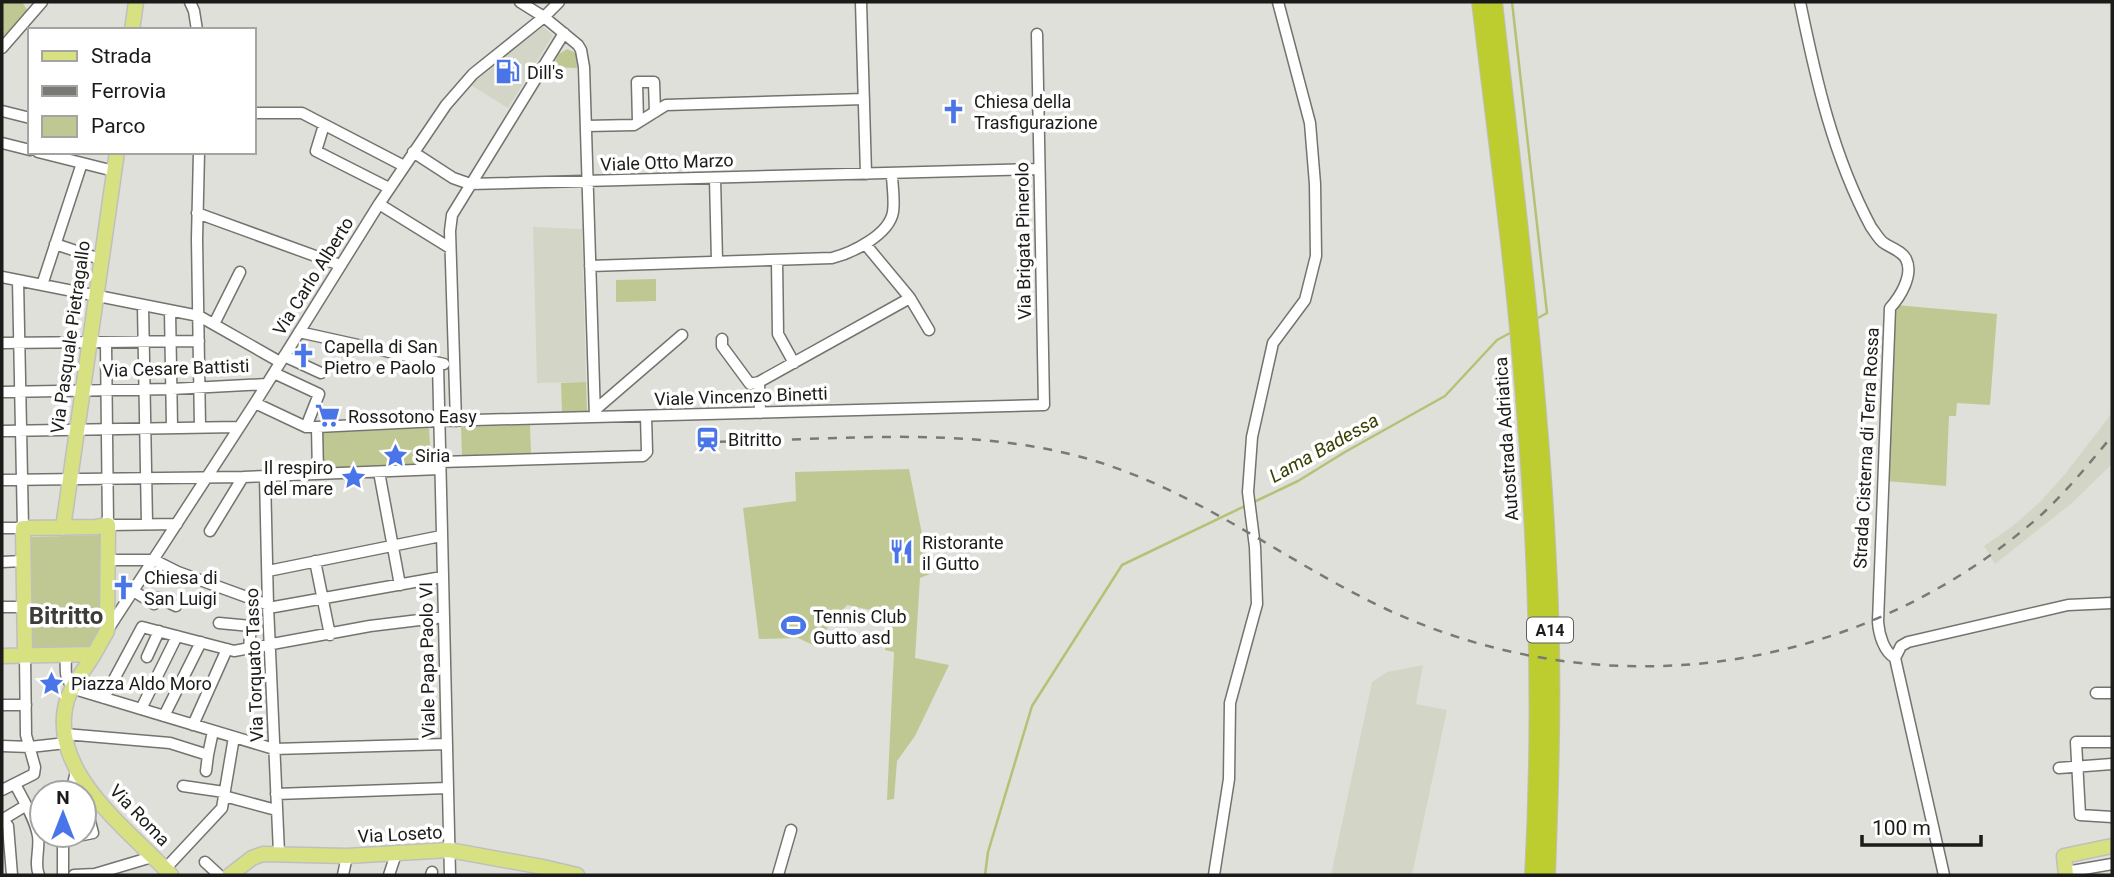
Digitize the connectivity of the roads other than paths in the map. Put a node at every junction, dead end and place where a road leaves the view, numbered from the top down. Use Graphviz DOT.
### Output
graph roads {
  1 [pos="42,2"];
  2 [pos="135,2"];
  3 [pos="190,2"];
  4 [pos="520,2"];
  5 [pos="559,2"];
  6 [pos="861,2"];
  7 [pos="1278,2"];
  8 [pos="1480,2"];
  9 [pos="1494,2"];
  10 [pos="1800,2"];
  11 [pos="544,17"];
  12 [pos="132,28"];
  13 [pos="197,28"];
  14 [pos="564,33"];
  15 [pos="1037,34"];
  16 [pos="2,48"];
  17 [pos="864,99"];
  18 [pos="2,111"];
  19 [pos="655,112"];
  20 [pos="256,113"];
  21 [pos="28,118"];
  22 [pos="638,122"];
  23 [pos="324,125"];
  24 [pos="586,126"];
  25 [pos="2,143"];
  26 [pos="28,150"];
  27 [pos="413,152"];
  28 [pos="46,154"];
  29 [pos="117,154"];
  30 [pos="199,154"];
  31 [pos="82,163"];
  32 [pos="404,166"];
  33 [pos="1039,169"];
  34 [pos="114,171"];
  35 [pos="892,173"];
  36 [pos="866,174"];
  37 [pos="715,178"];
  38 [pos="588,182"];
  39 [pos="470,184"];
  40 [pos="389,188"];
  41 [pos="379,204"];
  42 [pos="197,213"];
  43 [pos="55,244"];
  44 [pos="866,244"];
  45 [pos="450,248"];
  46 [pos="100,258"];
  47 [pos="777,260"];
  48 [pos="717,261"];
  49 [pos="340,265"];
  50 [pos="590,266"];
  51 [pos="240,272"];
  52 [pos="2,277"];
  53 [pos="18,280"];
  54 [pos="42,285"];
  55 [pos="96,296"];
  56 [pos="910,298"];
  57 [pos="143,306"];
  58 [pos="1522,310"];
  59 [pos="170,311"];
  60 [pos="199,316"];
  61 [pos="214,324"];
  62 [pos="929,330"];
  63 [pos="299,332"];
  64 [pos="682,335"];
  65 [pos="722,339"];
  66 [pos="200,341"];
  67 [pos="2,343"];
  68 [pos="89,343"];
  69 [pos="143,343"];
  70 [pos="171,343"];
  71 [pos="20,344"];
  72 [pos="106,344"];
  73 [pos="282,359"];
  74 [pos="438,363"];
  75 [pos="794,363"];
  76 [pos="454,366"];
  77 [pos="274,373"];
  78 [pos="321,373"];
  79 [pos="759,382"];
  80 [pos="267,384"];
  81 [pos="1530,385"];
  82 [pos="200,388"];
  83 [pos="172,389"];
  84 [pos="82,390"];
  85 [pos="144,390"];
  86 [pos="20,391"];
  87 [pos="106,391"];
  88 [pos="2,392"];
  89 [pos="255,403"];
  90 [pos="1044,405"];
  91 [pos="760,413"];
  92 [pos="595,414"];
  93 [pos="646,416"];
  94 [pos="439,421"];
  95 [pos="456,421"];
  96 [pos="172,426"];
  97 [pos="201,427"];
  98 [pos="238,427"];
  99 [pos="312,427"];
  100 [pos="144,429"];
  101 [pos="107,430"];
  102 [pos="2,431"];
  103 [pos="20,431"];
  104 [pos="76,431"];
  105 [pos="440,466"];
  106 [pos="379,472"];
  107 [pos="318,474"];
  108 [pos="265,476"];
  109 [pos="243,477"];
  110 [pos="70,478"];
  111 [pos="108,478"];
  112 [pos="207,478"];
  113 [pos="21,479"];
  114 [pos="146,479"];
  115 [pos="2,480"];
  116 [pos="147,524"];
  117 [pos="177,524"];
  118 [pos="108,525"];
  119 [pos="2,528"];
  120 [pos="23,528"];
  121 [pos="63,528"];
  122 [pos="210,531"];
  123 [pos="441,536"];
  124 [pos="394,546"];
  125 [pos="108,560"];
  126 [pos="154,560"];
  127 [pos="23,561"];
  128 [pos="315,561"];
  129 [pos="2,562"];
  130 [pos="268,570"];
  131 [pos="443,577"];
  132 [pos="401,585"];
  133 [pos="135,592"];
  134 [pos="322,598"];
  135 [pos="2112,603"];
  136 [pos="176,606"];
  137 [pos="268,606"];
  138 [pos="2,607"];
  139 [pos="24,607"];
  140 [pos="444,617"];
  141 [pos="219,623"];
  142 [pos="107,631"];
  143 [pos="159,631"];
  144 [pos="330,635"];
  145 [pos="177,636"];
  146 [pos="201,642"];
  147 [pos="271,646"];
  148 [pos="249,648"];
  149 [pos="227,649"];
  150 [pos="66,654"];
  151 [pos="94,654"];
  152 [pos="25,655"];
  153 [pos="2,656"];
  154 [pos="147,657"];
  155 [pos="1895,658"];
  156 [pos="74,687"];
  157 [pos="2112,692"];
  158 [pos="2096,693"];
  159 [pos="104,698"];
  160 [pos="2,705"];
  161 [pos="26,705"];
  162 [pos="141,709"];
  163 [pos="164,716"];
  164 [pos="193,724"];
  165 [pos="213,731"];
  166 [pos="234,737"];
  167 [pos="65,739"];
  168 [pos="2112,742"];
  169 [pos="447,744"];
  170 [pos="2,746"];
  171 [pos="30,747"];
  172 [pos="274,749"];
  173 [pos="208,755"];
  174 [pos="2112,764"];
  175 [pos="2077,767"];
  176 [pos="2059,768"];
  177 [pos="206,771"];
  178 [pos="74,779"];
  179 [pos="15,784"];
  180 [pos="183,786"];
  181 [pos="447,788"];
  182 [pos="2,790"];
  183 [pos="224,794"];
  184 [pos="276,794"];
  185 [pos="98,805"];
  186 [pos="26,806"];
  187 [pos="276,810"];
  188 [pos="2112,817"];
  189 [pos="3,820"];
  190 [pos="791,830"];
  191 [pos="2112,846"];
  192 [pos="63,849"];
  193 [pos="397,851"];
  194 [pos="455,851"];
  195 [pos="279,853"];
  196 [pos="346,856"];
  197 [pos="152,857"];
  198 [pos="205,862"];
  199 [pos="2112,864"];
  200 [pos="8,869"];
  201 [pos="128,870"];
  202 [pos="450,870"];
  203 [pos="540,871"];
  204 [pos="168,872"];
  205 [pos="238,873"];
  206 [pos="2066,873"];
  207 [pos="96,874"];
  208 [pos="39,875"];
  209 [pos="63,875"];
  210 [pos="74,875"];
  211 [pos="219,875"];
  212 [pos="343,875"];
  213 [pos="389,875"];
  214 [pos="577,875"];
  215 [pos="778,875"];
  216 [pos="1214,875"];
  217 [pos="1533,875"];
  218 [pos="1547,875"];
  219 [pos="1944,875"];
  1 -- 16 [label="street"];
  2 -- 12 [label="main road"];
  3 -- 13 [label="street"];
  4 -- 11 [label="street"];
  5 -- 11 [label="street, Via Carlo Alberto"];
  6 -- 17 [label="street"];
  7 -- 216 [label="street"];
  8 -- 58 [label="highway, Autostrada Adriatica / A14"];
  9 -- 58 [label="highway, Autostrada Adriatica / A14"];
  10 -- 155 [label="street, Strada Cisterna di Terra Rossa"];
  11 -- 14 [label="street"];
  11 -- 27 [label="street, Via Carlo Alberto"];
  14 -- 24 [label="street"];
  14 -- 39 [label="street"];
  15 -- 33 [label="street, Via Brigata Pinerolo"];
  17 -- 19 [label="street"];
  17 -- 36 [label="street"];
  18 -- 21 [label="street"];
  19 -- 22 [label="street"];
  19 -- 22 [label="street"];
  20 -- 23 [label="street"];
  22 -- 24 [label="street"];
  23 -- 32 [label="street"];
  23 -- 40 [label="street"];
  24 -- 38 [label="street"];
  25 -- 26 [label="street"];
  27 -- 32 [label="street, Via Carlo Alberto"];
  27 -- 39 [label="street"];
  28 -- 31 [label="street"];
  29 -- 34 [label="main road, Via Pasquale Pietragallo"];
  30 -- 42 [label="street"];
  31 -- 34 [label="street"];
  31 -- 43 [label="street"];
  32 -- 40 [label="street, Via Carlo Alberto"];
  33 -- 35 [label="street, Viale Otto Marzo"];
  33 -- 90 [label="street, Via Brigata Pinerolo"];
  34 -- 46 [label="main road, Via Pasquale Pietragallo"];
  35 -- 36 [label="street, Viale Otto Marzo"];
  35 -- 44 [label="street"];
  36 -- 37 [label="street, Viale Otto Marzo"];
  37 -- 38 [label="street, Viale Otto Marzo"];
  37 -- 48 [label="street"];
  38 -- 39 [label="street, Viale Otto Marzo"];
  38 -- 50 [label="street"];
  39 -- 45 [label="street"];
  40 -- 41 [label="street, Via Carlo Alberto"];
  41 -- 45 [label="street"];
  41 -- 49 [label="street, Via Carlo Alberto"];
  42 -- 49 [label="street"];
  42 -- 60 [label="street"];
  43 -- 46 [label="street"];
  43 -- 54 [label="street"];
  44 -- 47 [label="street"];
  44 -- 56 [label="street"];
  45 -- 76 [label="street"];
  46 -- 55 [label="main road, Via Pasquale Pietragallo"];
  47 -- 48 [label="street"];
  47 -- 75 [label="street"];
  48 -- 50 [label="street"];
  49 -- 63 [label="street, Via Carlo Alberto"];
  50 -- 92 [label="street"];
  51 -- 61 [label="street"];
  52 -- 53 [label="street"];
  53 -- 54 [label="street"];
  53 -- 71 [label="street"];
  54 -- 55 [label="street"];
  55 -- 57 [label="street"];
  55 -- 68 [label="main road, Via Pasquale Pietragallo"];
  56 -- 62 [label="street"];
  56 -- 75 [label="street"];
  57 -- 59 [label="street"];
  57 -- 69 [label="street"];
  58 -- 81 [label="highway, Autostrada Adriatica / A14"];
  59 -- 60 [label="street"];
  59 -- 70 [label="street"];
  60 -- 61 [label="street"];
  60 -- 66 [label="street"];
  61 -- 73 [label="street"];
  63 -- 73 [label="street, Via Carlo Alberto"];
  63 -- 74 [label="street"];
  64 -- 92 [label="street"];
  65 -- 79 [label="street"];
  66 -- 70 [label="street"];
  66 -- 82 [label="street"];
  67 -- 71 [label="street"];
  68 -- 71 [label="street"];
  68 -- 72 [label="street"];
  68 -- 84 [label="main road, Via Pasquale Pietragallo"];
  69 -- 70 [label="street"];
  69 -- 72 [label="street"];
  69 -- 85 [label="street"];
  70 -- 83 [label="street"];
  71 -- 86 [label="street"];
  72 -- 87 [label="street"];
  73 -- 77 [label="street, Via Carlo Alberto"];
  73 -- 78 [label="street"];
  74 -- 76 [label="street"];
  74 -- 94 [label="street, Viale Papa Paolo VI"];
  75 -- 79 [label="street"];
  76 -- 95 [label="street"];
  77 -- 80 [label="street, Via Carlo Alberto"];
  77 -- 99 [label="street"];
  79 -- 91 [label="street"];
  80 -- 82 [label="street, Via Cesare Battisti"];
  80 -- 89 [label="street, Via Carlo Alberto"];
  81 -- 217 [label="highway, Autostrada Adriatica / A14"];
  81 -- 218 [label="highway, Autostrada Adriatica / A14"];
  82 -- 83 [label="street, Via Cesare Battisti"];
  82 -- 97 [label="street"];
  83 -- 85 [label="street, Via Cesare Battisti"];
  83 -- 96 [label="street"];
  84 -- 86 [label="street, Via Cesare Battisti"];
  84 -- 87 [label="street, Via Cesare Battisti"];
  84 -- 104 [label="main road, Via Pasquale Pietragallo"];
  85 -- 87 [label="street, Via Cesare Battisti"];
  85 -- 100 [label="street"];
  86 -- 88 [label="street, Via Cesare Battisti"];
  86 -- 103 [label="street"];
  87 -- 101 [label="street"];
  89 -- 98 [label="street, Via Carlo Alberto"];
  89 -- 99 [label="street"];
  90 -- 91 [label="street, Viale Vincenzo Binetti"];
  91 -- 93 [label="street, Viale Vincenzo Binetti"];
  92 -- 93 [label="street, Viale Vincenzo Binetti"];
  92 -- 95 [label="street, Viale Vincenzo Binetti"];
  93 -- 105 [label="street"];
  94 -- 95 [label="street, Viale Vincenzo Binetti"];
  94 -- 99 [label="street, Viale Vincenzo Binetti"];
  94 -- 105 [label="street, Viale Papa Paolo VI"];
  96 -- 97 [label="street"];
  96 -- 100 [label="street"];
  97 -- 98 [label="street"];
  98 -- 112 [label="street, Via Carlo Alberto"];
  99 -- 107 [label="street"];
  100 -- 101 [label="street"];
  100 -- 114 [label="street"];
  101 -- 104 [label="street"];
  101 -- 111 [label="street"];
  102 -- 103 [label="street"];
  103 -- 104 [label="street"];
  103 -- 113 [label="street"];
  104 -- 110 [label="main road, Via Pasquale Pietragallo"];
  105 -- 106 [label="street"];
  105 -- 123 [label="street, Viale Papa Paolo VI"];
  106 -- 107 [label="street"];
  106 -- 124 [label="street"];
  107 -- 108 [label="street"];
  108 -- 109 [label="street"];
  108 -- 130 [label="street, Via Torquato Tasso"];
  109 -- 112 [label="street"];
  109 -- 122 [label="street"];
  110 -- 111 [label="street"];
  110 -- 113 [label="street"];
  110 -- 121 [label="main road, Via Pasquale Pietragallo"];
  111 -- 114 [label="street"];
  111 -- 118 [label="street"];
  112 -- 114 [label="street"];
  112 -- 117 [label="street, Via Carlo Alberto"];
  113 -- 115 [label="street"];
  113 -- 120 [label="street"];
  114 -- 116 [label="street"];
  116 -- 117 [label="street"];
  116 -- 118 [label="street"];
  117 -- 126 [label="street, Via Carlo Alberto"];
  118 -- 121 [label="main road"];
  118 -- 125 [label="main road"];
  119 -- 120 [label="street"];
  120 -- 121 [label="main road"];
  120 -- 127 [label="main road"];
  123 -- 124 [label="street"];
  123 -- 131 [label="street, Viale Papa Paolo VI"];
  124 -- 128 [label="street"];
  124 -- 132 [label="street"];
  125 -- 126 [label="street"];
  125 -- 142 [label="main road"];
  126 -- 133 [label="street, Via Carlo Alberto"];
  126 -- 137 [label="street"];
  127 -- 129 [label="street"];
  127 -- 139 [label="main road"];
  128 -- 130 [label="street"];
  128 -- 134 [label="street"];
  130 -- 137 [label="street, Via Torquato Tasso"];
  131 -- 132 [label="street"];
  131 -- 140 [label="street, Viale Papa Paolo VI"];
  132 -- 134 [label="street"];
  133 -- 136 [label="street"];
  133 -- 142 [label="street, Via Carlo Alberto"];
  134 -- 137 [label="street"];
  134 -- 144 [label="street"];
  135 -- 155 [label="street"];
  137 -- 147 [label="street, Via Torquato Tasso"];
  138 -- 139 [label="street"];
  139 -- 152 [label="main road"];
  140 -- 144 [label="street"];
  140 -- 169 [label="street, Viale Papa Paolo VI"];
  141 -- 148 [label="street"];
  142 -- 151 [label="main road"];
  143 -- 145 [label="street"];
  143 -- 154 [label="street"];
  143 -- 159 [label="street"];
  144 -- 147 [label="street"];
  145 -- 146 [label="street"];
  145 -- 162 [label="street"];
  146 -- 149 [label="street"];
  146 -- 163 [label="street"];
  147 -- 148 [label="street"];
  147 -- 172 [label="street, Via Torquato Tasso"];
  148 -- 149 [label="street"];
  149 -- 164 [label="street"];
  150 -- 151 [label="main road"];
  150 -- 152 [label="main road"];
  150 -- 156 [label="street"];
  151 -- 156 [label="main road"];
  152 -- 153 [label="main road"];
  152 -- 161 [label="street"];
  155 -- 219 [label="street, Strada Cisterna di Terra Rossa"];
  156 -- 159 [label="street"];
  156 -- 167 [label="main road"];
  157 -- 158 [label="street"];
  159 -- 162 [label="street"];
  160 -- 161 [label="street"];
  161 -- 171 [label="street"];
  162 -- 163 [label="street"];
  163 -- 164 [label="street"];
  164 -- 165 [label="street"];
  165 -- 166 [label="street"];
  165 -- 173 [label="street"];
  166 -- 172 [label="street"];
  166 -- 183 [label="street"];
  167 -- 171 [label="street"];
  167 -- 173 [label="street"];
  167 -- 178 [label="main road"];
  168 -- 175 [label="street"];
  169 -- 172 [label="street"];
  169 -- 181 [label="street, Viale Papa Paolo VI"];
  170 -- 171 [label="street"];
  171 -- 179 [label="street"];
  172 -- 184 [label="street, Via Torquato Tasso"];
  173 -- 177 [label="street"];
  174 -- 175 [label="street"];
  175 -- 176 [label="street"];
  175 -- 188 [label="street"];
  179 -- 182 [label="street"];
  179 -- 186 [label="street"];
  180 -- 183 [label="street"];
  181 -- 184 [label="street"];
  181 -- 194 [label="street, Viale Papa Paolo VI"];
  183 -- 187 [label="street"];
  183 -- 204 [label="street"];
  184 -- 187 [label="street, Via Torquato Tasso"];
  185 -- 197 [label="main road, Via Roma"];
  186 -- 189 [label="street"];
  186 -- 208 [label="street"];
  187 -- 195 [label="street, Via Torquato Tasso"];
  189 -- 200 [label="street"];
  190 -- 215 [label="street"];
  191 -- 206 [label="main road"];
  192 -- 209 [label="street"];
  193 -- 194 [label="main road, Via Loseto"];
  193 -- 196 [label="main road, Via Loseto"];
  193 -- 213 [label="street"];
  194 -- 202 [label="street, Viale Papa Paolo VI"];
  194 -- 203 [label="main road, Via Loseto"];
  195 -- 196 [label="main road, Via Loseto"];
  195 -- 205 [label="main road, Via Loseto"];
  196 -- 212 [label="street"];
  197 -- 201 [label="street"];
  197 -- 204 [label="main road, Via Roma"];
  198 -- 211 [label="street"];
  199 -- 206 [label="street"];
  201 -- 207 [label="street"];
  203 -- 214 [label="main road, Via Loseto"];
  207 -- 210 [label="street"];
}
